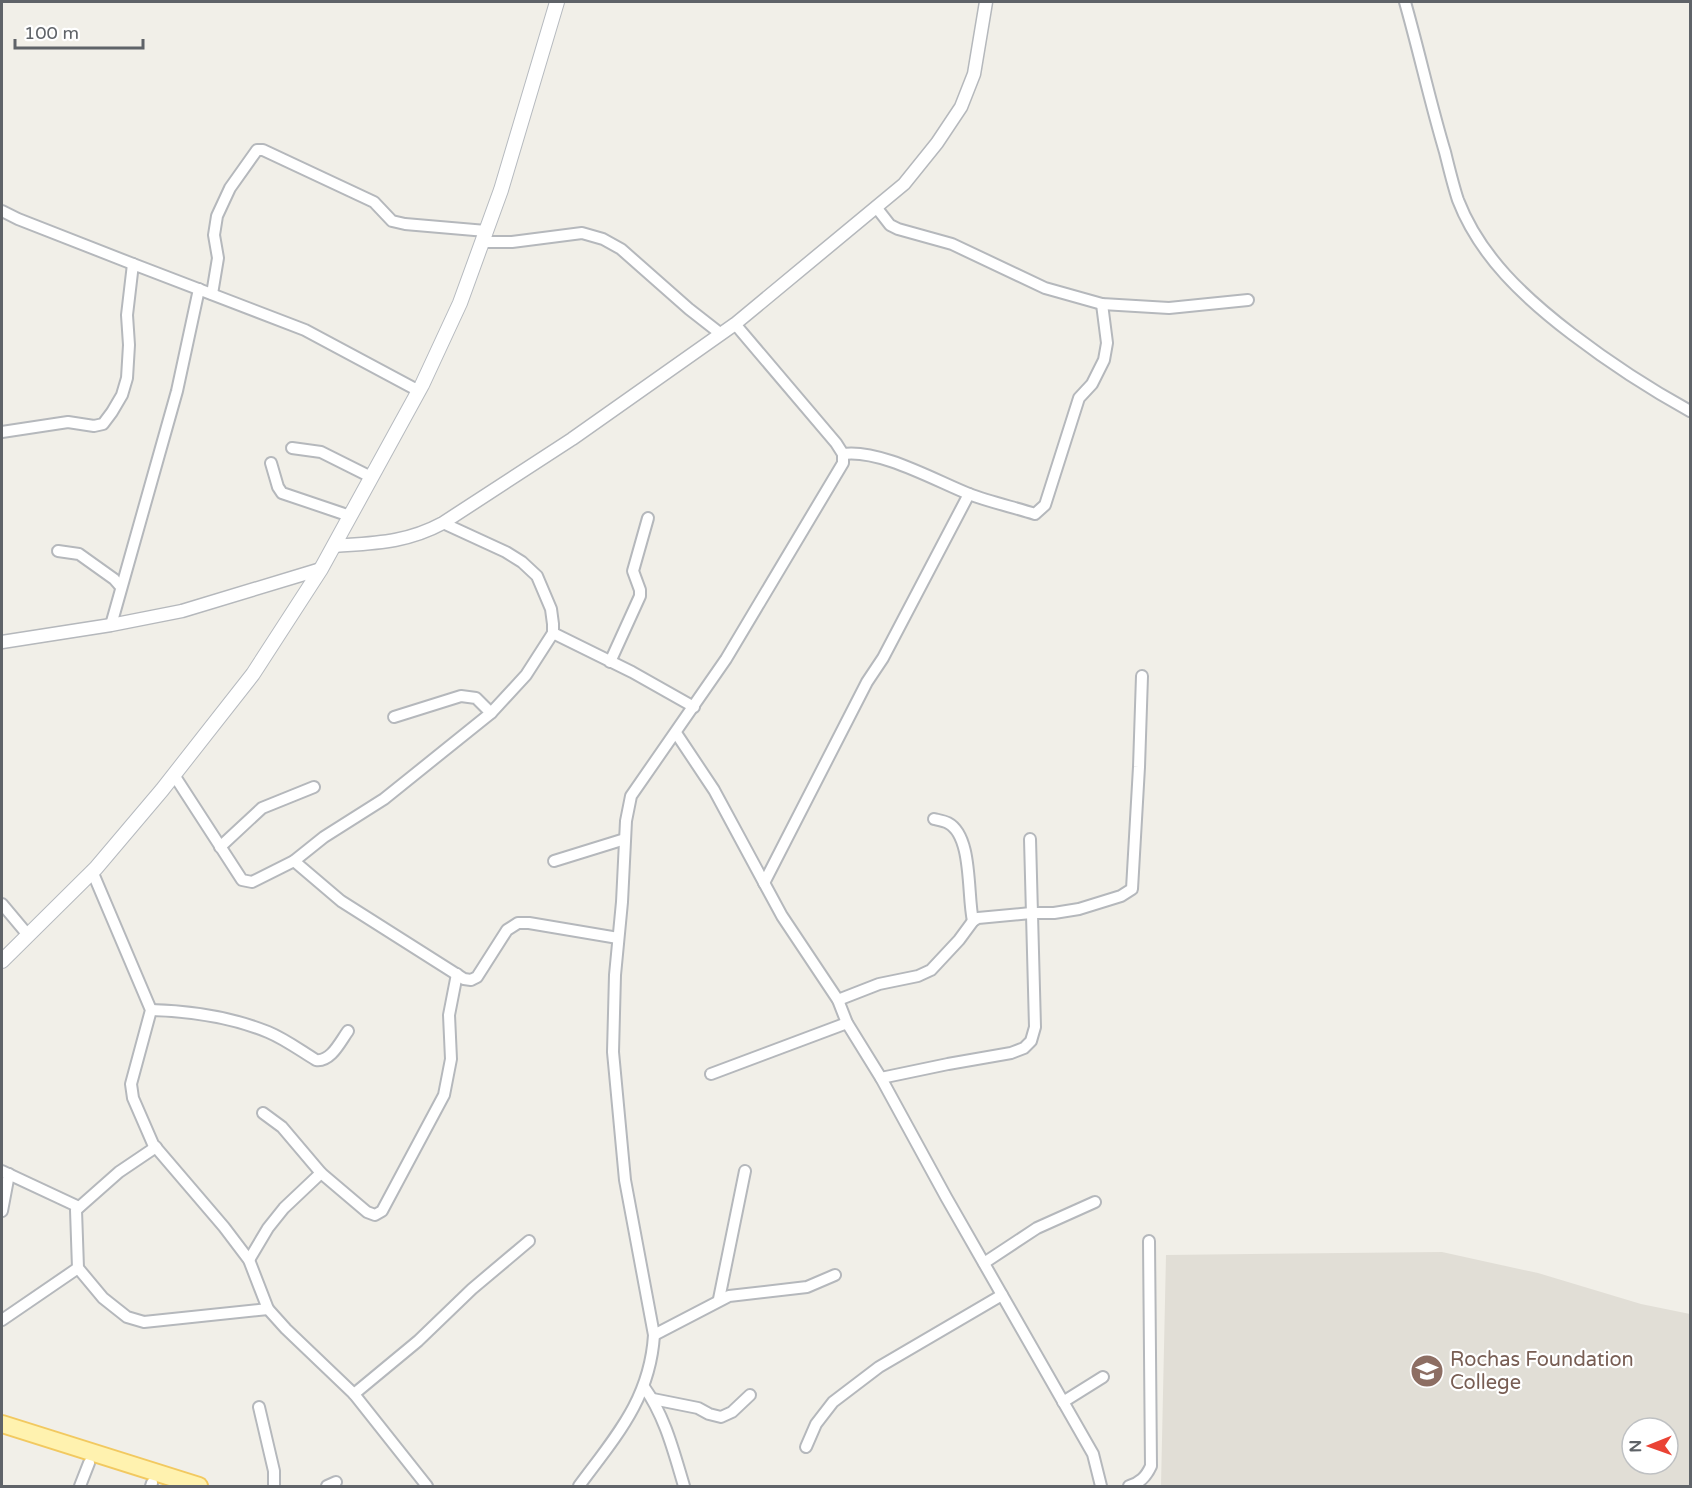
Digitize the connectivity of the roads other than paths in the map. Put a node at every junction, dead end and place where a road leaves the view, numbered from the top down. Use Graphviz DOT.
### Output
graph roads {
  1 [pos="556,2"];
  2 [pos="986,2"];
  3 [pos="1405,2"];
  4 [pos="876,207"];
  5 [pos="2,211"];
  6 [pos="484,236"];
  7 [pos="133,264"];
  8 [pos="199,288"];
  9 [pos="212,294"];
  10 [pos="1248,300"];
  11 [pos="1101,304"];
  12 [pos="735,324"];
  13 [pos="721,334"];
  14 [pos="418,391"];
  15 [pos="1690,411"];
  16 [pos="2,432"];
  17 [pos="292,448"];
  18 [pos="843,454"];
  19 [pos="271,463"];
  20 [pos="371,477"];
  21 [pos="969,494"];
  22 [pos="350,516"];
  23 [pos="648,518"];
  24 [pos="443,523"];
  25 [pos="334,546"];
  26 [pos="58,551"];
  27 [pos="321,569"];
  28 [pos="122,587"];
  29 [pos="111,625"];
  30 [pos="553,633"];
  31 [pos="2,642"];
  32 [pos="610,662"];
  33 [pos="1142,675"];
  34 [pos="694,707"];
  35 [pos="491,713"];
  36 [pos="394,717"];
  37 [pos="676,733"];
  38 [pos="174,775"];
  39 [pos="314,787"];
  40 [pos="934,819"];
  41 [pos="625,839"];
  42 [pos="1030,840"];
  43 [pos="220,847"];
  44 [pos="294,861"];
  45 [pos="555,861"];
  46 [pos="92,871"];
  47 [pos="764,883"];
  48 [pos="2,904"];
  49 [pos="1031,913"];
  50 [pos="973,921"];
  51 [pos="28,935"];
  52 [pos="618,938"];
  53 [pos="2,961"];
  54 [pos="457,974"];
  55 [pos="838,1000"];
  56 [pos="150,1010"];
  57 [pos="847,1023"];
  58 [pos="348,1031"];
  59 [pos="711,1074"];
  60 [pos="881,1078"];
  61 [pos="263,1113"];
  62 [pos="156,1147"];
  63 [pos="745,1171"];
  64 [pos="5,1172"];
  65 [pos="321,1173"];
  66 [pos="1095,1202"];
  67 [pos="80,1207"];
  68 [pos="2,1211"];
  69 [pos="529,1241"];
  70 [pos="1149,1241"];
  71 [pos="249,1260"];
  72 [pos="984,1263"];
  73 [pos="78,1268"];
  74 [pos="835,1275"];
  75 [pos="1002,1295"];
  76 [pos="719,1299"];
  77 [pos="268,1309"];
  78 [pos="2,1320"];
  79 [pos="654,1335"];
  80 [pos="1103,1377"];
  81 [pos="644,1387"];
  82 [pos="354,1394"];
  83 [pos="750,1395"];
  84 [pos="653,1399"];
  85 [pos="1063,1402"];
  86 [pos="259,1407"];
  87 [pos="2,1424"];
  88 [pos="2,1436"];
  89 [pos="806,1447"];
  90 [pos="89,1463"];
  91 [pos="156,1485"];
  92 [pos="80,1486"];
  93 [pos="199,1486"];
  94 [pos="274,1486"];
  95 [pos="427,1486"];
  96 [pos="579,1486"];
  97 [pos="684,1486"];
  98 [pos="1101,1486"];
  99 [pos="1129,1486"];
  1 -- 6 [label="main road"];
  2 -- 4 [label="street"];
  3 -- 15 [label="street"];
  4 -- 11 [label="street"];
  4 -- 12 [label="street"];
  5 -- 7 [label="street"];
  6 -- 9 [label="street"];
  6 -- 13 [label="street"];
  6 -- 14 [label="main road"];
  7 -- 8 [label="street"];
  7 -- 16 [label="street"];
  8 -- 9 [label="street"];
  8 -- 28 [label="street"];
  9 -- 14 [label="street"];
  10 -- 11 [label="street"];
  11 -- 21 [label="street"];
  12 -- 13 [label="street"];
  12 -- 18 [label="street"];
  13 -- 24 [label="street"];
  14 -- 20 [label="main road"];
  17 -- 20 [label="street"];
  18 -- 21 [label="street"];
  18 -- 34 [label="street"];
  19 -- 22 [label="street"];
  20 -- 22 [label="main road"];
  21 -- 47 [label="street"];
  22 -- 25 [label="main road"];
  23 -- 32 [label="street"];
  24 -- 25 [label="street"];
  24 -- 30 [label="street"];
  25 -- 27 [label="main road"];
  26 -- 28 [label="street"];
  27 -- 29 [label="street"];
  27 -- 38 [label="main road"];
  28 -- 29 [label="street"];
  29 -- 31 [label="street"];
  30 -- 32 [label="street"];
  30 -- 35 [label="street"];
  32 -- 34 [label="street"];
  33 -- 49 [label="street"];
  34 -- 37 [label="street"];
  35 -- 36 [label="street"];
  35 -- 44 [label="street"];
  37 -- 41 [label="street"];
  37 -- 47 [label="street"];
  38 -- 43 [label="street"];
  38 -- 46 [label="main road"];
  39 -- 43 [label="street"];
  40 -- 50 [label="street"];
  41 -- 45 [label="street"];
  41 -- 52 [label="street"];
  42 -- 49 [label="street"];
  43 -- 44 [label="street"];
  44 -- 54 [label="street"];
  46 -- 51 [label="main road"];
  46 -- 56 [label="street"];
  47 -- 55 [label="street"];
  48 -- 51 [label="street"];
  49 -- 50 [label="street"];
  49 -- 60 [label="street"];
  50 -- 55 [label="street"];
  51 -- 53 [label="main road"];
  52 -- 54 [label="street"];
  52 -- 79 [label="street"];
  54 -- 65 [label="street"];
  55 -- 57 [label="street"];
  56 -- 58 [label="street"];
  56 -- 62 [label="street"];
  57 -- 59 [label="street"];
  57 -- 60 [label="street"];
  60 -- 72 [label="street"];
  61 -- 65 [label="street"];
  62 -- 67 [label="street"];
  62 -- 71 [label="street"];
  63 -- 76 [label="street"];
  64 -- 67 [label="street"];
  64 -- 68 [label="street"];
  65 -- 71 [label="street"];
  66 -- 72 [label="street"];
  67 -- 73 [label="street"];
  69 -- 82 [label="street"];
  70 -- 99 [label="street"];
  71 -- 77 [label="street"];
  72 -- 75 [label="street"];
  73 -- 77 [label="street"];
  73 -- 78 [label="street"];
  74 -- 76 [label="street"];
  75 -- 85 [label="street"];
  75 -- 89 [label="street"];
  76 -- 79 [label="street"];
  77 -- 82 [label="street"];
  79 -- 81 [label="street"];
  80 -- 85 [label="street"];
  81 -- 84 [label="street"];
  81 -- 96 [label="street"];
  82 -- 95 [label="street"];
  83 -- 84 [label="street"];
  84 -- 97 [label="street"];
  85 -- 98 [label="street"];
  86 -- 94 [label="street"];
  87 -- 93 [label="main road"];
  88 -- 90 [label="main road"];
  90 -- 91 [label="main road"];
  90 -- 92 [label="street"];
}
